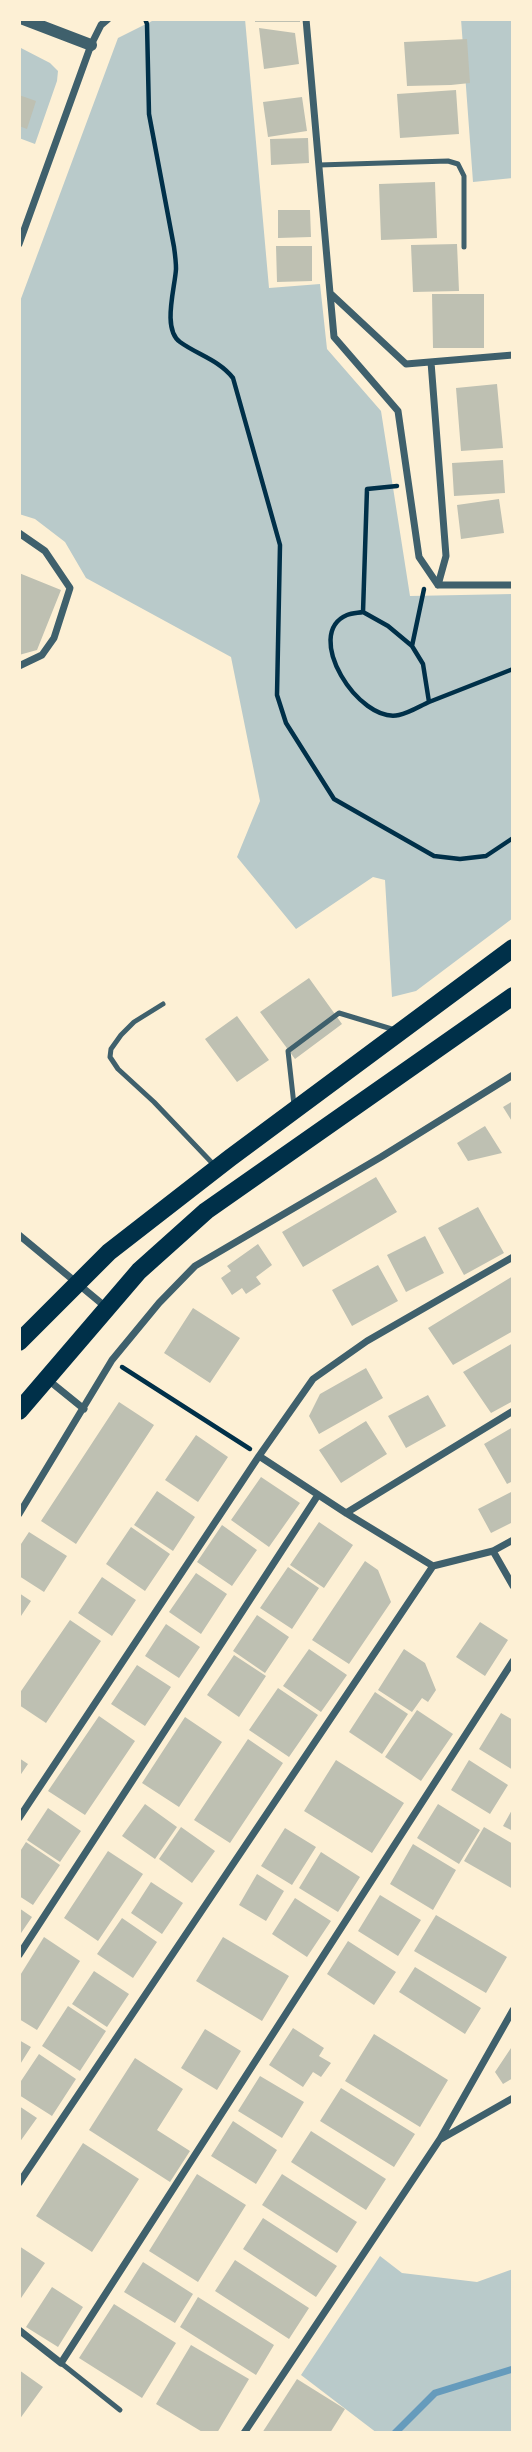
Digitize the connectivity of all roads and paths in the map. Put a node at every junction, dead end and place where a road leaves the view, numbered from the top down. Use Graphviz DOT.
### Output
graph roads {
  1 [pos="23,19"];
  2 [pos="108,19"];
  3 [pos="145,19"];
  4 [pos="306,19"];
  5 [pos="91,45"];
  6 [pos="318,165"];
  7 [pos="19,244"];
  8 [pos="464,247"];
  9 [pos="330,293"];
  10 [pos="513,355"];
  11 [pos="431,362"];
  12 [pos="408,484"];
  13 [pos="19,533"];
  14 [pos="428,571"];
  15 [pos="438,585"];
  16 [pos="513,585"];
  17 [pos="363,612"];
  18 [pos="412,646"];
  19 [pos="19,666"];
  20 [pos="513,669"];
  21 [pos="429,702"];
  22 [pos="513,838"];
  23 [pos="513,948"];
  24 [pos="513,996"];
  25 [pos="163,1004"];
  26 [pos="401,1031"];
  27 [pos="513,1074"];
  28 [pos="295,1110"];
  29 [pos="218,1168"];
  30 [pos="19,1235"];
  31 [pos="513,1256"];
  32 [pos="78,1283"];
  33 [pos="107,1308"];
  34 [pos="19,1342"];
  35 [pos="112,1360"];
  36 [pos="47,1379"];
  37 [pos="84,1409"];
  38 [pos="19,1411"];
  39 [pos="513,1411"];
  40 [pos="259,1455"];
  41 [pos="318,1494"];
  42 [pos="346,1513"];
  43 [pos="19,1514"];
  44 [pos="513,1540"];
  45 [pos="493,1551"];
  46 [pos="433,1566"];
  47 [pos="513,1586"];
  48 [pos="513,1661"];
  49 [pos="19,1818"];
  50 [pos="19,1955"];
  51 [pos="513,2010"];
  52 [pos="513,2098"];
  53 [pos="440,2139"];
  54 [pos="19,2183"];
  55 [pos="19,2330"];
  56 [pos="61,2363"];
  57 [pos="120,2410"];
  58 [pos="243,2433"];
  1 -- 5 [label="street"];
  2 -- 5 [label="street"];
  3 -- 22 [label="path"];
  4 -- 6 [label="street"];
  5 -- 7 [label="street"];
  6 -- 8 [label="lane"];
  6 -- 9 [label="street"];
  9 -- 11 [label="street"];
  9 -- 12 [label="street"];
  10 -- 11 [label="street"];
  11 -- 15 [label="street"];
  12 -- 14 [label="street"];
  12 -- 17 [label="path"];
  13 -- 19 [label="street"];
  14 -- 15 [label="street"];
  14 -- 18 [label="path"];
  15 -- 16 [label="street"];
  17 -- 18 [label="path"];
  17 -- 21 [label="path"];
  18 -- 21 [label="path"];
  20 -- 21 [label="path"];
  23 -- 26 [label="main road"];
  24 -- 33 [label="main road"];
  25 -- 29 [label="lane"];
  26 -- 28 [label="main road"];
  26 -- 28 [label="lane"];
  27 -- 35 [label="street"];
  28 -- 29 [label="main road"];
  29 -- 32 [label="main road"];
  30 -- 32 [label="street"];
  31 -- 40 [label="street"];
  32 -- 33 [label="street"];
  32 -- 34 [label="main road"];
  33 -- 36 [label="main road"];
  35 -- 37 [label="street"];
  35 -- 40 [label="path"];
  36 -- 37 [label="street"];
  36 -- 38 [label="main road"];
  37 -- 43 [label="street"];
  39 -- 42 [label="street"];
  40 -- 41 [label="street"];
  40 -- 49 [label="street"];
  41 -- 42 [label="street"];
  41 -- 50 [label="street"];
  42 -- 46 [label="street"];
  44 -- 45 [label="street"];
  45 -- 46 [label="street"];
  45 -- 47 [label="street"];
  46 -- 54 [label="street"];
  48 -- 56 [label="street"];
  51 -- 53 [label="street"];
  52 -- 53 [label="street"];
  53 -- 58 [label="street"];
  55 -- 56 [label="street"];
  56 -- 57 [label="lane"];
}
